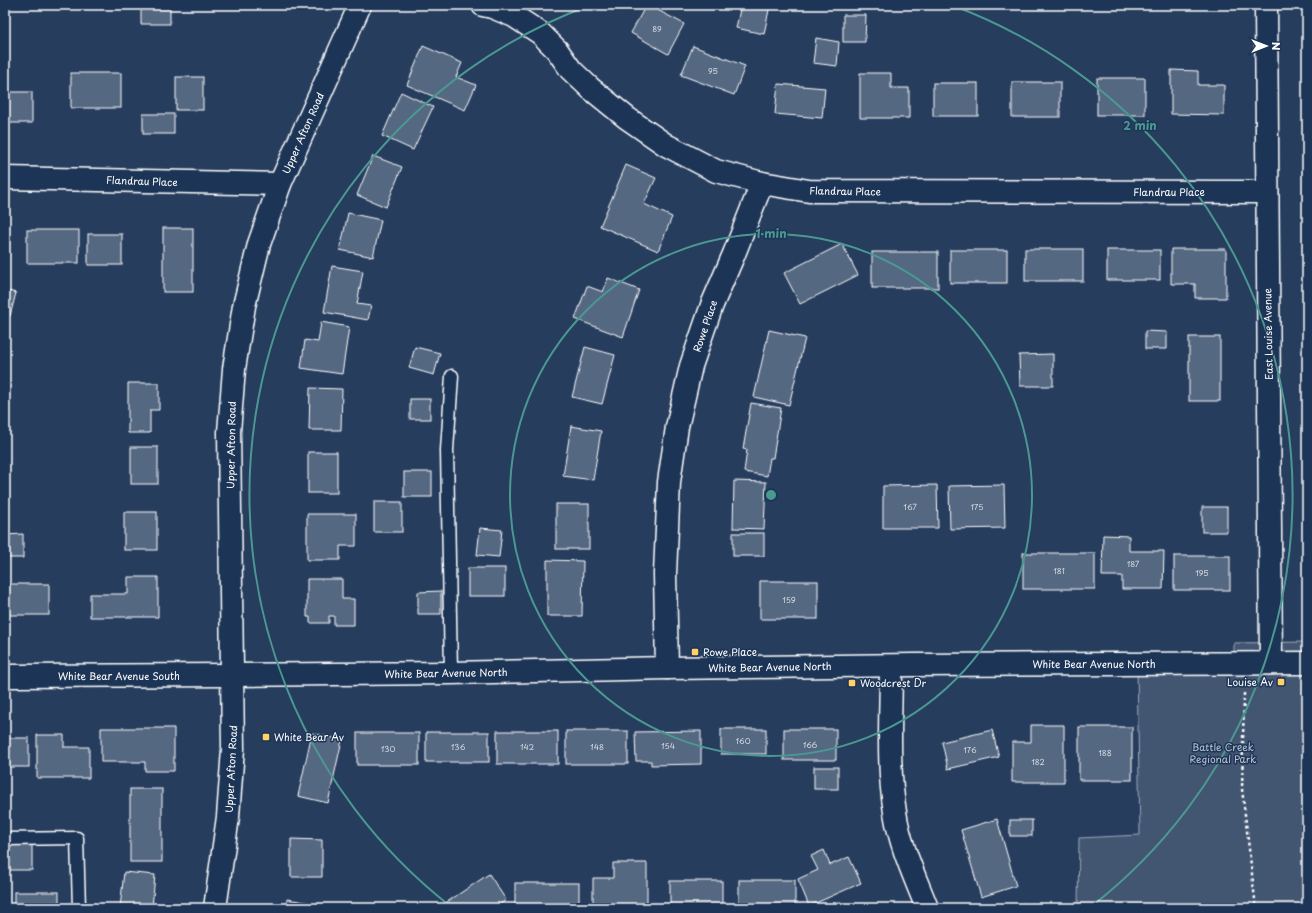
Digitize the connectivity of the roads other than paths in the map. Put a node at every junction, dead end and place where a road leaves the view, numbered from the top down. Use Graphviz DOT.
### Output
graph roads {
  1 [pos="360,5"];
  2 [pos="483,5"];
  3 [pos="1266,5"];
  4 [pos="5,178"];
  5 [pos="762,182"];
  6 [pos="280,184"];
  7 [pos="1267,192"];
  8 [pos="452,376"];
  9 [pos="1271,663"];
  10 [pos="1307,663"];
  11 [pos="891,666"];
  12 [pos="667,668"];
  13 [pos="451,673"];
  14 [pos="233,675"];
  15 [pos="5,676"];
  16 [pos="5,839"];
  17 [pos="79,908"];
  18 [pos="215,908"];
  19 [pos="927,908"];
  1 -- 6 [label="street, Upper Afton Road"];
  2 -- 5 [label="street, Flandrau Place"];
  3 -- 7 [label="street, East Louise Avenue"];
  4 -- 6 [label="street, Flandrau Place"];
  5 -- 7 [label="street, Flandrau Place"];
  5 -- 12 [label="street, Rowe Place"];
  6 -- 14 [label="street, Upper Afton Road"];
  7 -- 9 [label="street, East Louise Avenue"];
  8 -- 13 [label="lane"];
  9 -- 10 [label="street, White Bear Avenue North"];
  9 -- 11 [label="street, White Bear Avenue North"];
  11 -- 12 [label="street, White Bear Avenue North"];
  11 -- 19 [label="street"];
  12 -- 13 [label="street, White Bear Avenue North"];
  13 -- 14 [label="street, White Bear Avenue North"];
  14 -- 15 [label="street, White Bear Avenue South"];
  14 -- 18 [label="street, Upper Afton Road"];
  16 -- 17 [label="lane"];
}
